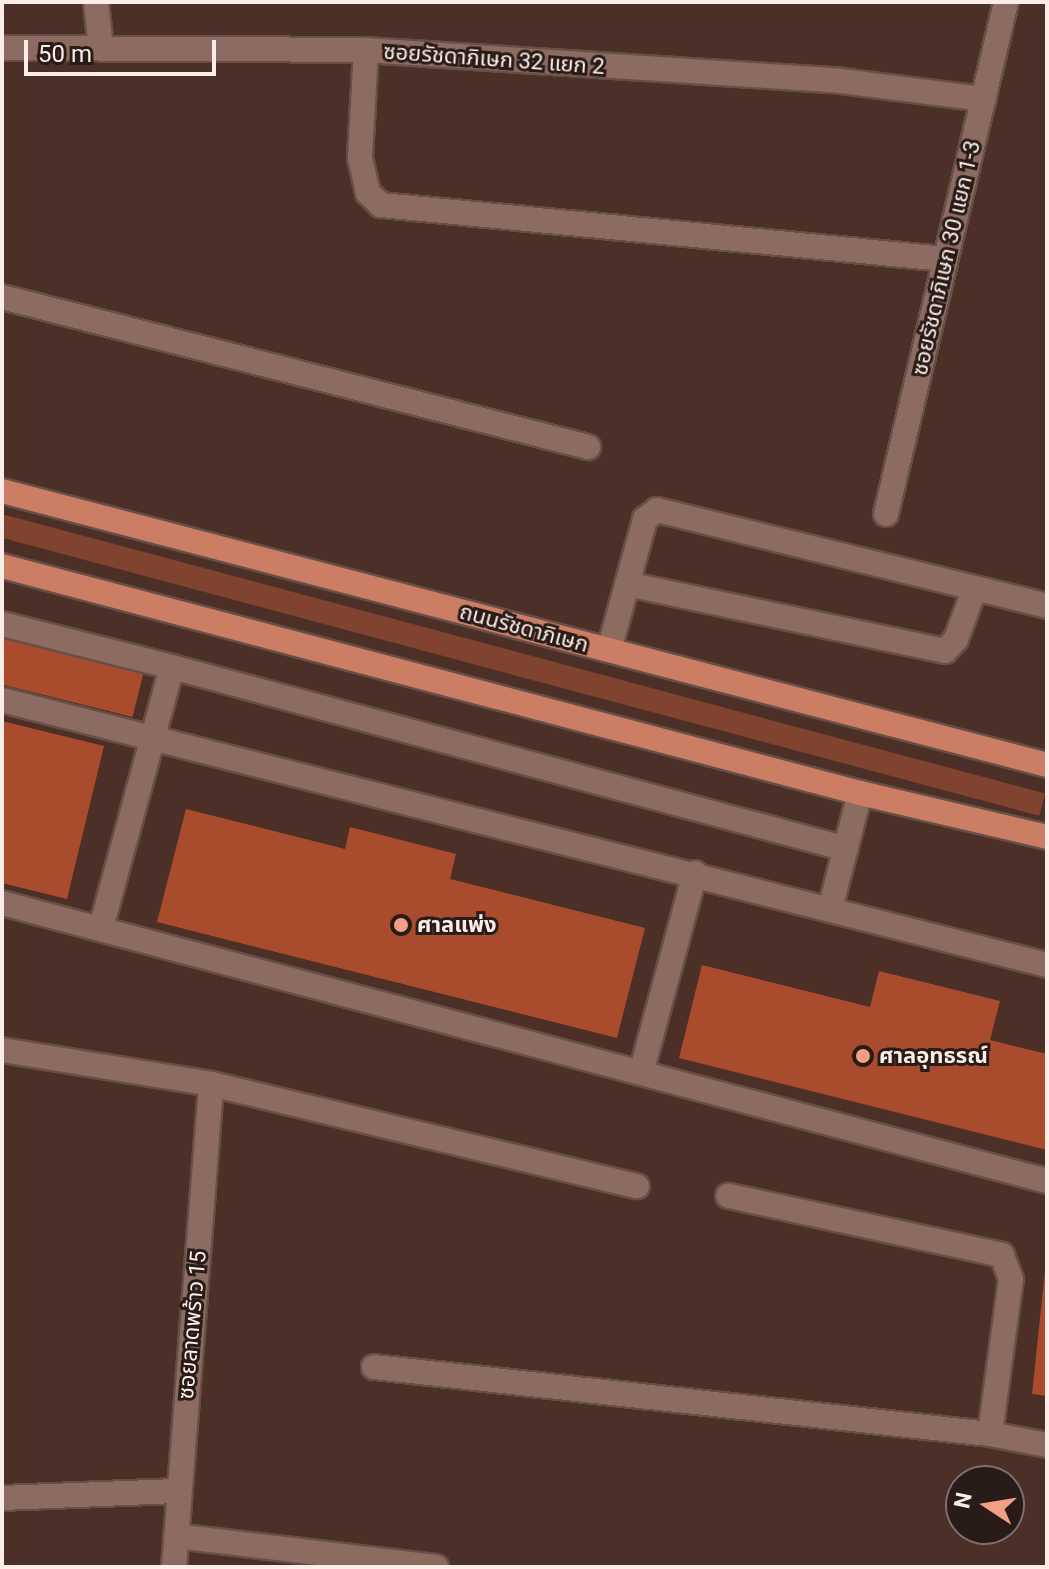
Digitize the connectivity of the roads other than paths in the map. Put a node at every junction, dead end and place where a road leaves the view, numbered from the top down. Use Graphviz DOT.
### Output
graph roads {
  1 [pos="96,2"];
  2 [pos="1006,2"];
  3 [pos="2,48"];
  4 [pos="101,49"];
  5 [pos="366,50"];
  6 [pos="984,99"];
  7 [pos="945,259"];
  8 [pos="2,297"];
  9 [pos="588,447"];
  10 [pos="2,491"];
  11 [pos="886,514"];
  12 [pos="2,566"];
  13 [pos="627,584"];
  14 [pos="975,588"];
  15 [pos="1047,606"];
  16 [pos="2,624"];
  17 [pos="609,650"];
  18 [pos="172,667"];
  19 [pos="2,700"];
  20 [pos="154,737"];
  21 [pos="1047,765"];
  22 [pos="860,793"];
  23 [pos="1047,837"];
  24 [pos="846,849"];
  25 [pos="695,873"];
  26 [pos="2,903"];
  27 [pos="830,909"];
  28 [pos="101,928"];
  29 [pos="1047,965"];
  30 [pos="2,1050"];
  31 [pos="641,1073"];
  32 [pos="211,1084"];
  33 [pos="1047,1181"];
  34 [pos="637,1186"];
  35 [pos="728,1196"];
  36 [pos="374,1367"];
  37 [pos="990,1434"];
  38 [pos="1047,1445"];
  39 [pos="178,1491"];
  40 [pos="2,1498"];
  41 [pos="176,1536"];
  42 [pos="174,1567"];
  43 [pos="436,1567"];
  1 -- 4 [label="street"];
  2 -- 6 [label="street, ซอยรัชดาภิเษก 30 แยก 1-3"];
  3 -- 4 [label="street, ซอยรัชดาภิเษก 32 แยก 2"];
  4 -- 5 [label="street, ซอยรัชดาภิเษก 32 แยก 2"];
  5 -- 6 [label="street, ซอยรัชดาภิเษก 32 แยก 2"];
  5 -- 7 [label="street"];
  6 -- 7 [label="street, ซอยรัชดาภิเษก 30 แยก 1-3"];
  7 -- 11 [label="street, ซอยรัชดาภิเษก 30 แยก 1-3"];
  8 -- 9 [label="street"];
  10 -- 17 [label="main road, ถนนรัชดาภิเษก"];
  12 -- 22 [label="main road"];
  13 -- 14 [label="street"];
  13 -- 14 [label="street"];
  13 -- 17 [label="street"];
  14 -- 15 [label="street"];
  16 -- 18 [label="street"];
  17 -- 21 [label="main road, ถนนรัชดาภิเษก"];
  18 -- 20 [label="street"];
  18 -- 24 [label="street"];
  19 -- 20 [label="street"];
  20 -- 25 [label="street"];
  20 -- 28 [label="street"];
  22 -- 23 [label="main road"];
  22 -- 24 [label="street"];
  24 -- 27 [label="street"];
  25 -- 27 [label="street"];
  25 -- 31 [label="street"];
  26 -- 28 [label="street"];
  27 -- 29 [label="street"];
  28 -- 31 [label="street"];
  30 -- 32 [label="street"];
  31 -- 33 [label="street"];
  32 -- 34 [label="street"];
  32 -- 39 [label="street, ซอยลาดพร้าว 15"];
  35 -- 37 [label="street"];
  36 -- 37 [label="street"];
  37 -- 38 [label="street"];
  39 -- 40 [label="street"];
  39 -- 41 [label="street, ซอยลาดพร้าว 15"];
  41 -- 42 [label="street, ซอยลาดพร้าว 15"];
  41 -- 43 [label="street"];
}
